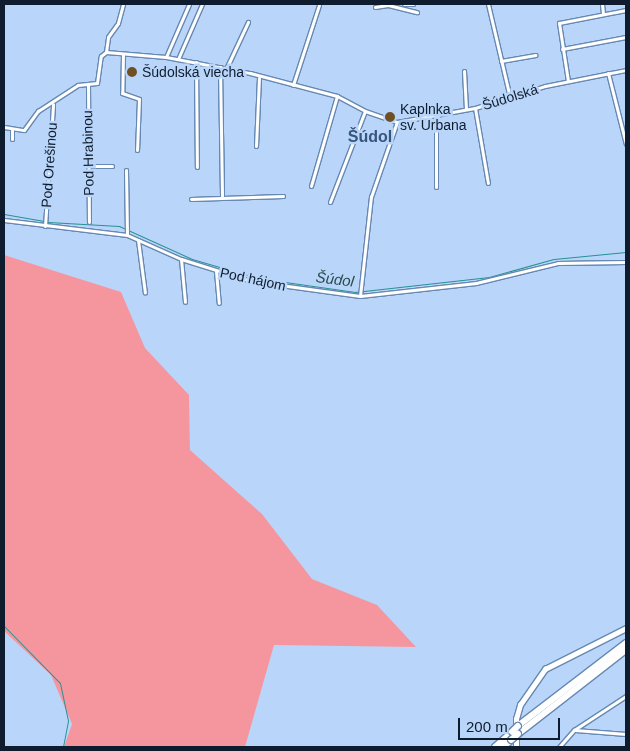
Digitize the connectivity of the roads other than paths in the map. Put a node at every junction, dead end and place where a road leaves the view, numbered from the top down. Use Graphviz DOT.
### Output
graph roads {
  1 [pos="123,4"];
  2 [pos="189,4"];
  3 [pos="202,4"];
  4 [pos="404,4"];
  5 [pos="413,4"];
  6 [pos="490,4"];
  7 [pos="602,4"];
  8 [pos="319,5"];
  9 [pos="409,6"];
  10 [pos="375,7"];
  11 [pos="626,10"];
  12 [pos="409,11"];
  13 [pos="417,12"];
  14 [pos="603,14"];
  15 [pos="248,22"];
  16 [pos="626,37"];
  17 [pos="562,49"];
  18 [pos="106,52"];
  19 [pos="123,54"];
  20 [pos="535,56"];
  21 [pos="166,57"];
  22 [pos="178,59"];
  23 [pos="501,61"];
  24 [pos="196,62"];
  25 [pos="220,67"];
  26 [pos="226,68"];
  27 [pos="626,70"];
  28 [pos="464,71"];
  29 [pos="608,73"];
  30 [pos="258,78"];
  31 [pos="568,81"];
  32 [pos="88,84"];
  33 [pos="292,85"];
  34 [pos="337,96"];
  35 [pos="510,98"];
  36 [pos="53,104"];
  37 [pos="475,108"];
  38 [pos="466,109"];
  39 [pos="365,111"];
  40 [pos="436,114"];
  41 [pos="397,122"];
  42 [pos="4,126"];
  43 [pos="12,130"];
  44 [pos="12,139"];
  45 [pos="626,144"];
  46 [pos="256,146"];
  47 [pos="136,150"];
  48 [pos="88,166"];
  49 [pos="112,166"];
  50 [pos="197,167"];
  51 [pos="126,170"];
  52 [pos="488,183"];
  53 [pos="311,186"];
  54 [pos="436,187"];
  55 [pos="283,196"];
  56 [pos="222,198"];
  57 [pos="190,199"];
  58 [pos="330,202"];
  59 [pos="4,220"];
  60 [pos="89,222"];
  61 [pos="45,226"];
  62 [pos="128,232"];
  63 [pos="138,239"];
  64 [pos="181,259"];
  65 [pos="626,262"];
  66 [pos="216,271"];
  67 [pos="144,293"];
  68 [pos="359,293"];
  69 [pos="185,302"];
  70 [pos="219,302"];
  71 [pos="626,628"];
  72 [pos="626,643"];
  73 [pos="626,650"];
  74 [pos="626,696"];
  75 [pos="574,730"];
  76 [pos="515,733"];
  77 [pos="626,734"];
  78 [pos="495,747"];
  79 [pos="503,747"];
  80 [pos="516,747"];
  81 [pos="559,747"];
  1 -- 18 [label="street"];
  2 -- 21 [label="street"];
  3 -- 22 [label="street"];
  4 -- 9 [label="street"];
  5 -- 9 [label="street"];
  6 -- 23 [label="street"];
  7 -- 14 [label="street"];
  8 -- 33 [label="street"];
  9 -- 12 [label="street"];
  10 -- 12 [label="street"];
  11 -- 14 [label="street"];
  12 -- 13 [label="street"];
  14 -- 17 [label="street"];
  15 -- 26 [label="street"];
  16 -- 17 [label="street"];
  17 -- 31 [label="street"];
  18 -- 19 [label="street"];
  18 -- 32 [label="street"];
  19 -- 21 [label="street"];
  19 -- 47 [label="street"];
  20 -- 23 [label="street"];
  21 -- 22 [label="street"];
  22 -- 24 [label="street"];
  23 -- 35 [label="street"];
  24 -- 25 [label="street"];
  24 -- 50 [label="street"];
  25 -- 26 [label="street"];
  25 -- 56 [label="street"];
  26 -- 30 [label="street"];
  27 -- 29 [label="street, Šúdolská"];
  28 -- 38 [label="street"];
  29 -- 31 [label="street, Šúdolská"];
  29 -- 45 [label="street"];
  30 -- 33 [label="street"];
  30 -- 46 [label="street"];
  31 -- 35 [label="street, Šúdolská"];
  32 -- 36 [label="street"];
  32 -- 48 [label="street, Pod Hrabinou"];
  33 -- 34 [label="street"];
  34 -- 39 [label="street"];
  34 -- 53 [label="street"];
  35 -- 37 [label="street, Šúdolská"];
  36 -- 43 [label="street"];
  36 -- 61 [label="street, Pod Orešinou"];
  37 -- 38 [label="street, Šúdolská"];
  37 -- 52 [label="street"];
  38 -- 40 [label="street, Šúdolská"];
  39 -- 41 [label="street"];
  39 -- 58 [label="street"];
  40 -- 41 [label="street, Šúdolská"];
  40 -- 54 [label="street"];
  41 -- 68 [label="street"];
  42 -- 43 [label="street"];
  43 -- 44 [label="street"];
  48 -- 49 [label="street"];
  48 -- 60 [label="street, Pod Hrabinou"];
  51 -- 62 [label="street"];
  55 -- 56 [label="street"];
  56 -- 57 [label="street"];
  59 -- 61 [label="street, Pod hájom"];
  61 -- 62 [label="street, Pod hájom"];
  62 -- 63 [label="street, Pod hájom"];
  63 -- 64 [label="street, Pod hájom"];
  63 -- 67 [label="street"];
  64 -- 66 [label="street, Pod hájom"];
  64 -- 69 [label="street"];
  65 -- 68 [label="street, Pod hájom"];
  66 -- 68 [label="street, Pod hájom"];
  66 -- 70 [label="street"];
  71 -- 80 [label="street"];
  72 -- 76 [label="highway, bridge"];
  73 -- 76 [label="highway"];
  74 -- 75 [label="street"];
  75 -- 77 [label="street"];
  75 -- 81 [label="street"];
  76 -- 78 [label="highway"];
  76 -- 79 [label="highway, bridge"];
}
